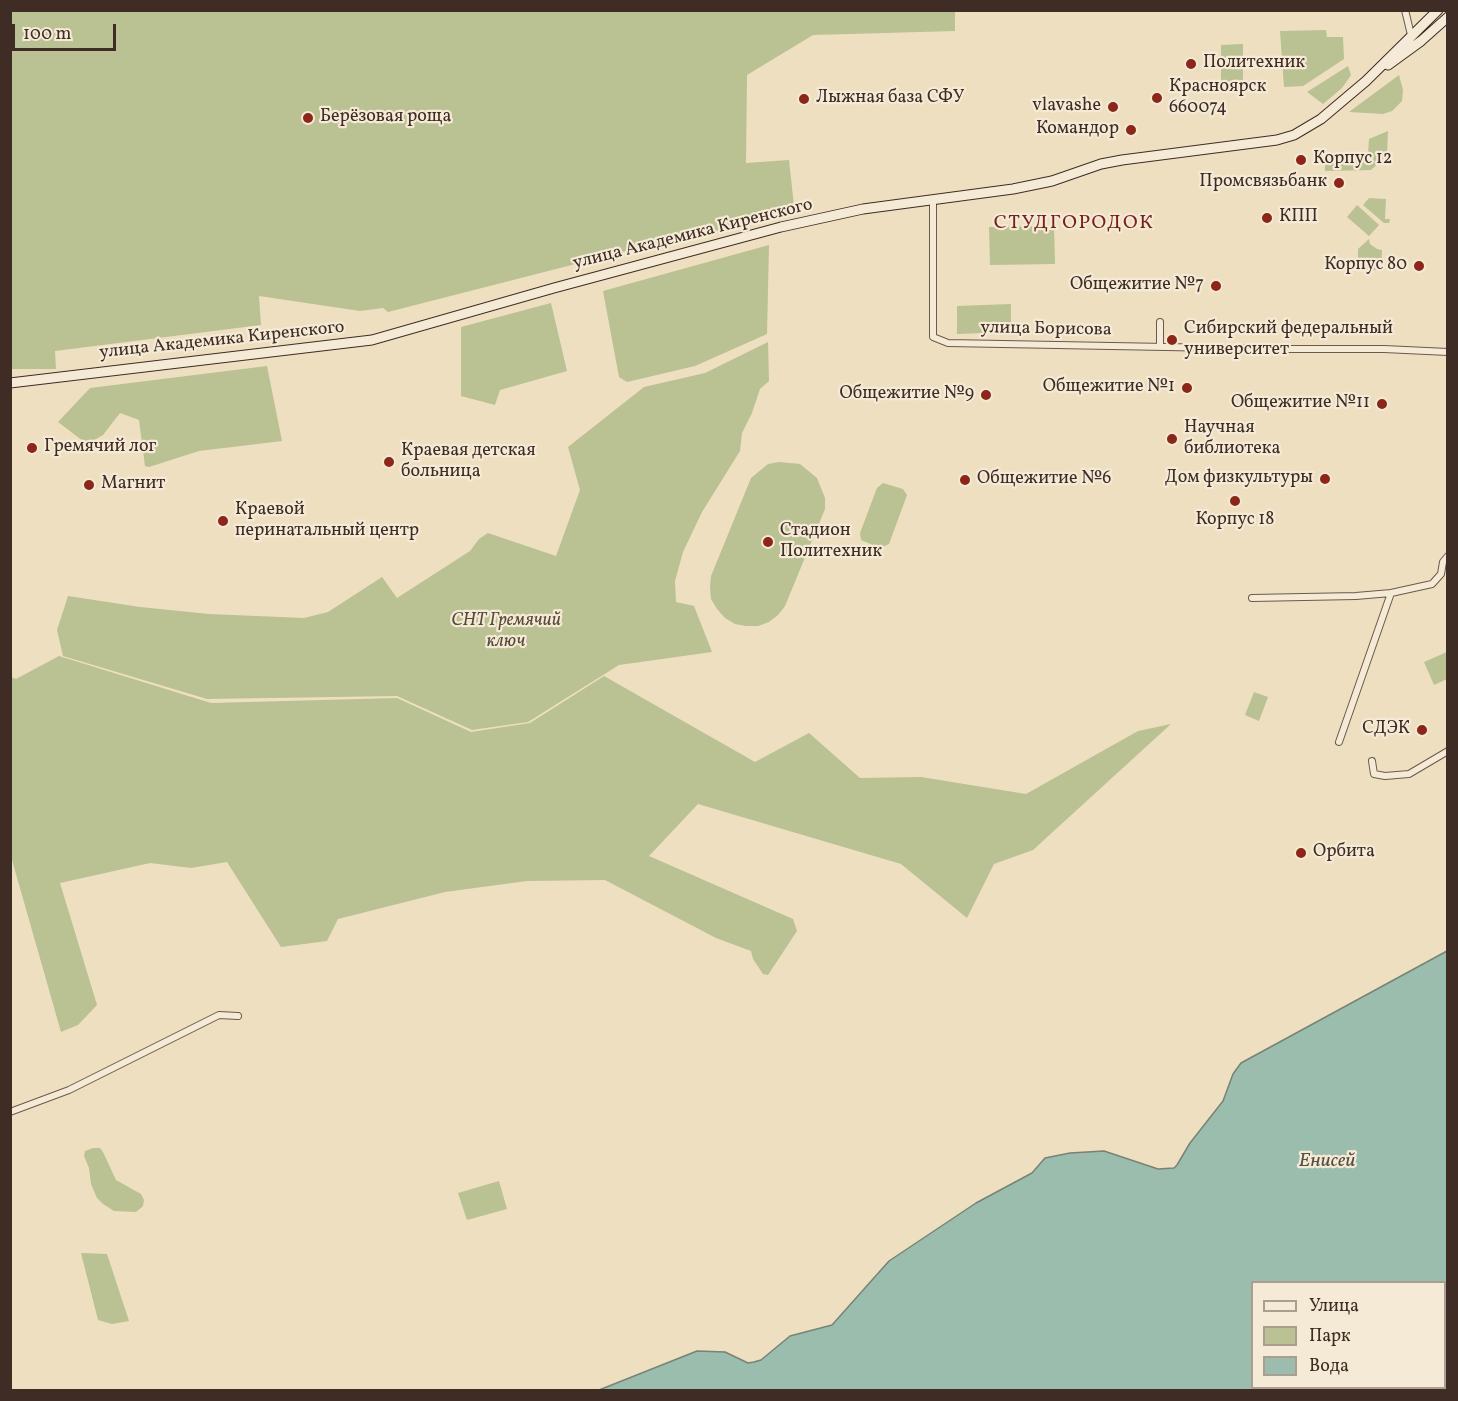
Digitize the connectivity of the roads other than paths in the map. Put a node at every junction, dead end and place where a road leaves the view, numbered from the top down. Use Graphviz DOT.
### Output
graph roads {
  1 [pos="1406,10"];
  2 [pos="1438,10"];
  3 [pos="1448,17"];
  4 [pos="1411,35"];
  5 [pos="1366,81"];
  6 [pos="933,199"];
  7 [pos="1160,321"];
  8 [pos="1160,347"];
  9 [pos="1448,352"];
  10 [pos="10,382"];
  11 [pos="1448,556"];
  12 [pos="1391,593"];
  13 [pos="1252,598"];
  14 [pos="1339,742"];
  15 [pos="1448,751"];
  16 [pos="1372,761"];
  17 [pos="238,1016"];
  18 [pos="10,1112"];
  1 -- 4 [label="street"];
  2 -- 4 [label="main road, улица Академика Киренского"];
  3 -- 5 [label="main road, улица Академика Киренского"];
  4 -- 5 [label="main road, улица Академика Киренского"];
  5 -- 6 [label="main road, улица Академика Киренского"];
  6 -- 8 [label="street, улица Борисова"];
  6 -- 10 [label="main road, улица Академика Киренского"];
  7 -- 8 [label="street"];
  8 -- 9 [label="street, улица Борисова"];
  11 -- 12 [label="street"];
  12 -- 13 [label="street"];
  12 -- 14 [label="street"];
  15 -- 16 [label="street"];
  17 -- 18 [label="street"];
}
